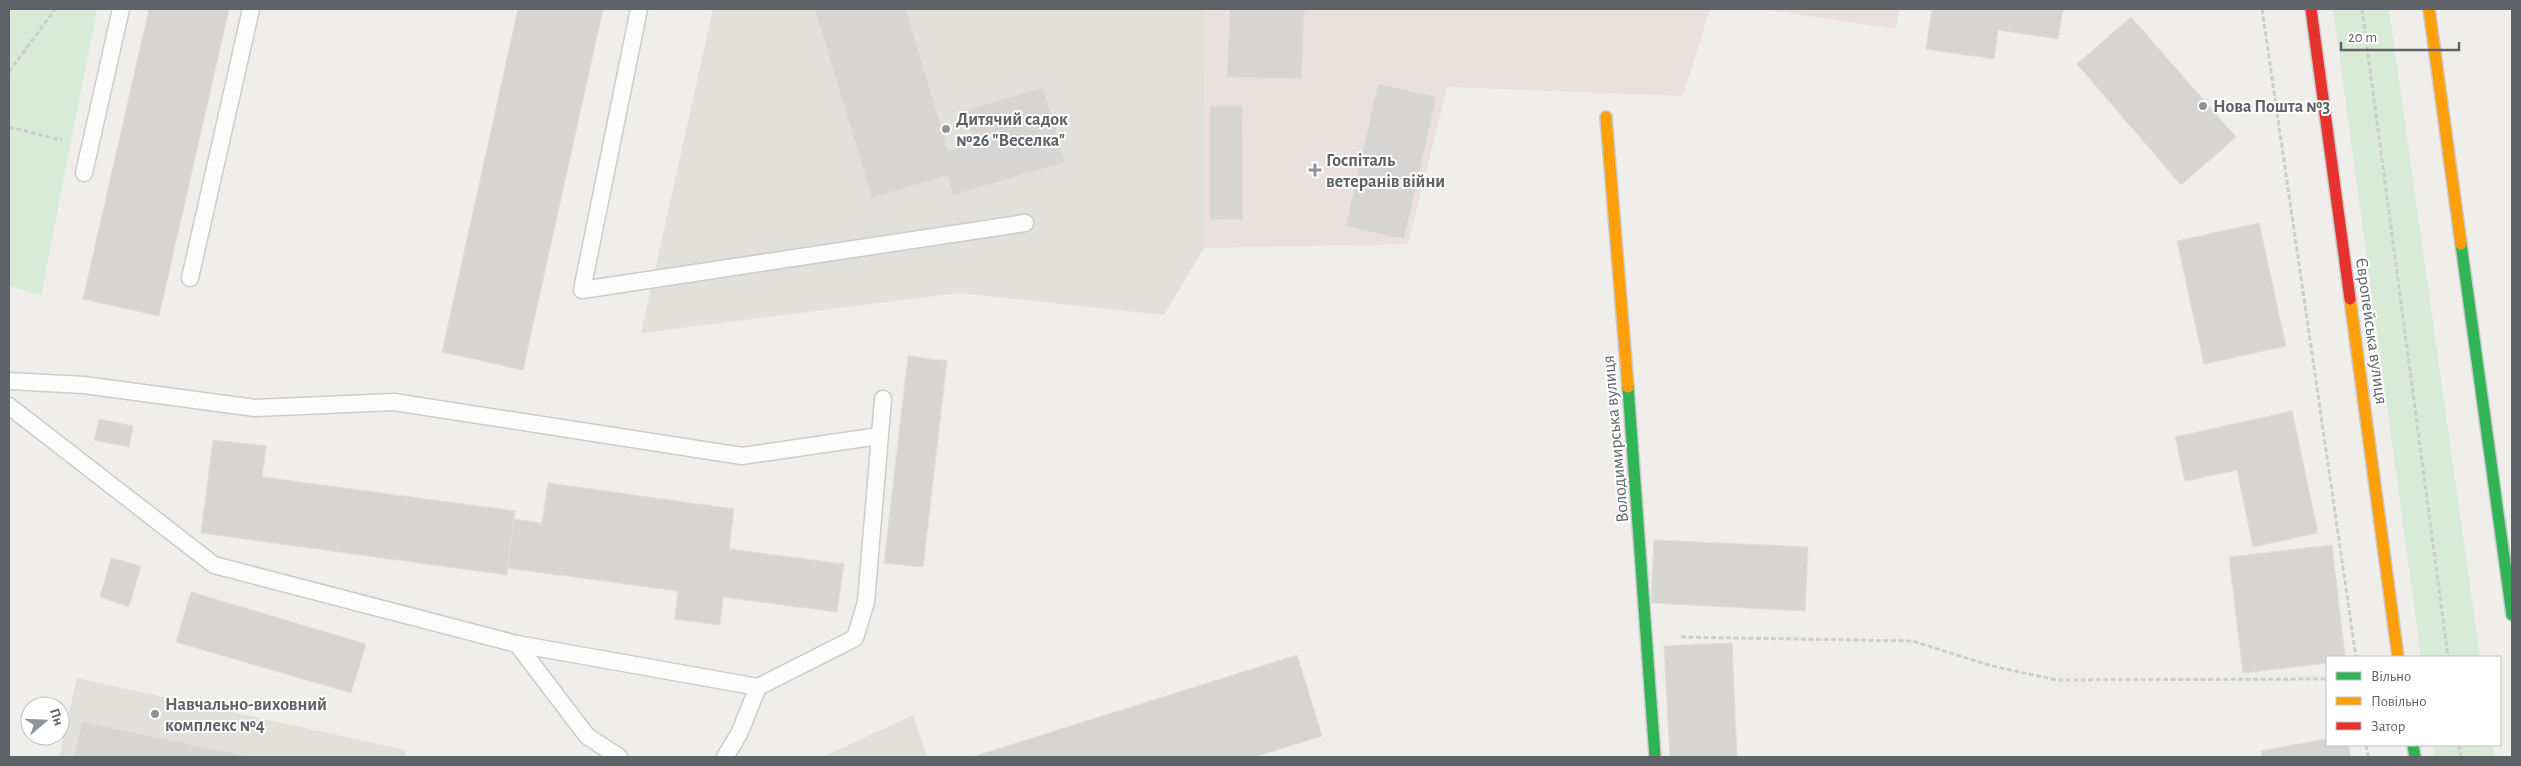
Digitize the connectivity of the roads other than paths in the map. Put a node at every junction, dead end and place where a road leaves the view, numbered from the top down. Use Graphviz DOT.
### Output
graph roads {
  1 [pos="121,9"];
  2 [pos="251,9"];
  3 [pos="639,9"];
  4 [pos="2312,9"];
  5 [pos="2429,9"];
  6 [pos="1606,117"];
  7 [pos="84,173"];
  8 [pos="1025,223"];
  9 [pos="190,278"];
  10 [pos="9,381"];
  11 [pos="882,399"];
  12 [pos="9,406"];
  13 [pos="880,436"];
  14 [pos="2512,615"];
  15 [pos="517,644"];
  16 [pos="2398,656"];
  17 [pos="758,687"];
  18 [pos="619,757"];
  19 [pos="725,757"];
  20 [pos="1655,757"];
  1 -- 7 [label="lane"];
  2 -- 9 [label="lane"];
  3 -- 8 [label="lane"];
  4 -- 16 [label="street, Європейська вулиця"];
  5 -- 14 [label="street"];
  6 -- 20 [label="street, Володимирська вулиця"];
  10 -- 13 [label="lane"];
  11 -- 13 [label="lane"];
  12 -- 15 [label="lane"];
  13 -- 17 [label="lane"];
  15 -- 17 [label="lane"];
  15 -- 18 [label="lane"];
  17 -- 19 [label="lane"];
}
